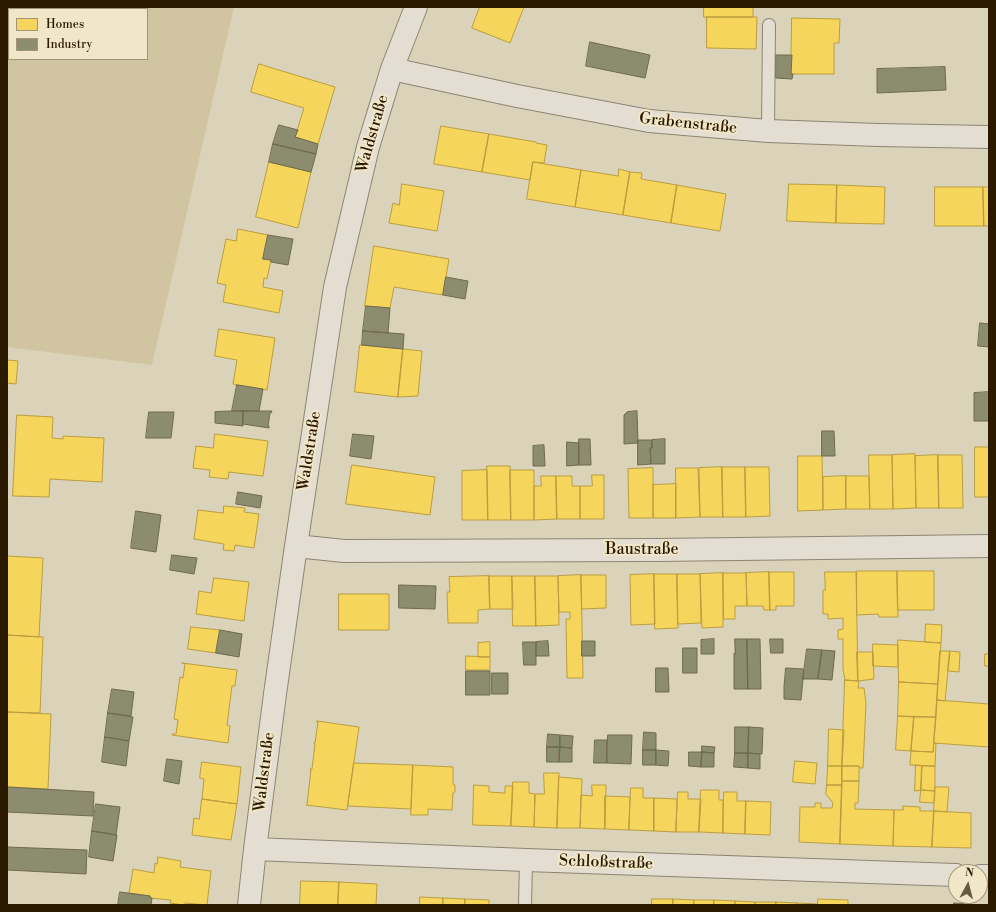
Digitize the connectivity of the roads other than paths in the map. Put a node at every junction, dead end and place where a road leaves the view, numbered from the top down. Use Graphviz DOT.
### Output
graph roads {
  1 [pos="416,7"];
  2 [pos="769,25"];
  3 [pos="392,69"];
  4 [pos="768,131"];
  5 [pos="989,137"];
  6 [pos="296,546"];
  7 [pos="989,546"];
  8 [pos="255,849"];
  9 [pos="526,860"];
  10 [pos="948,875"];
  11 [pos="249,905"];
  12 [pos="525,905"];
  1 -- 3 [label="street, Waldstraße"];
  2 -- 4 [label="lane"];
  3 -- 4 [label="street, Grabenstraße"];
  3 -- 6 [label="street, Waldstraße"];
  4 -- 5 [label="street, Grabenstraße"];
  6 -- 7 [label="street, Baustraße"];
  6 -- 8 [label="street, Waldstraße"];
  8 -- 9 [label="street, Schloßstraße"];
  8 -- 11 [label="street, Waldstraße"];
  9 -- 10 [label="street, Schloßstraße"];
  9 -- 12 [label="lane"];
}
